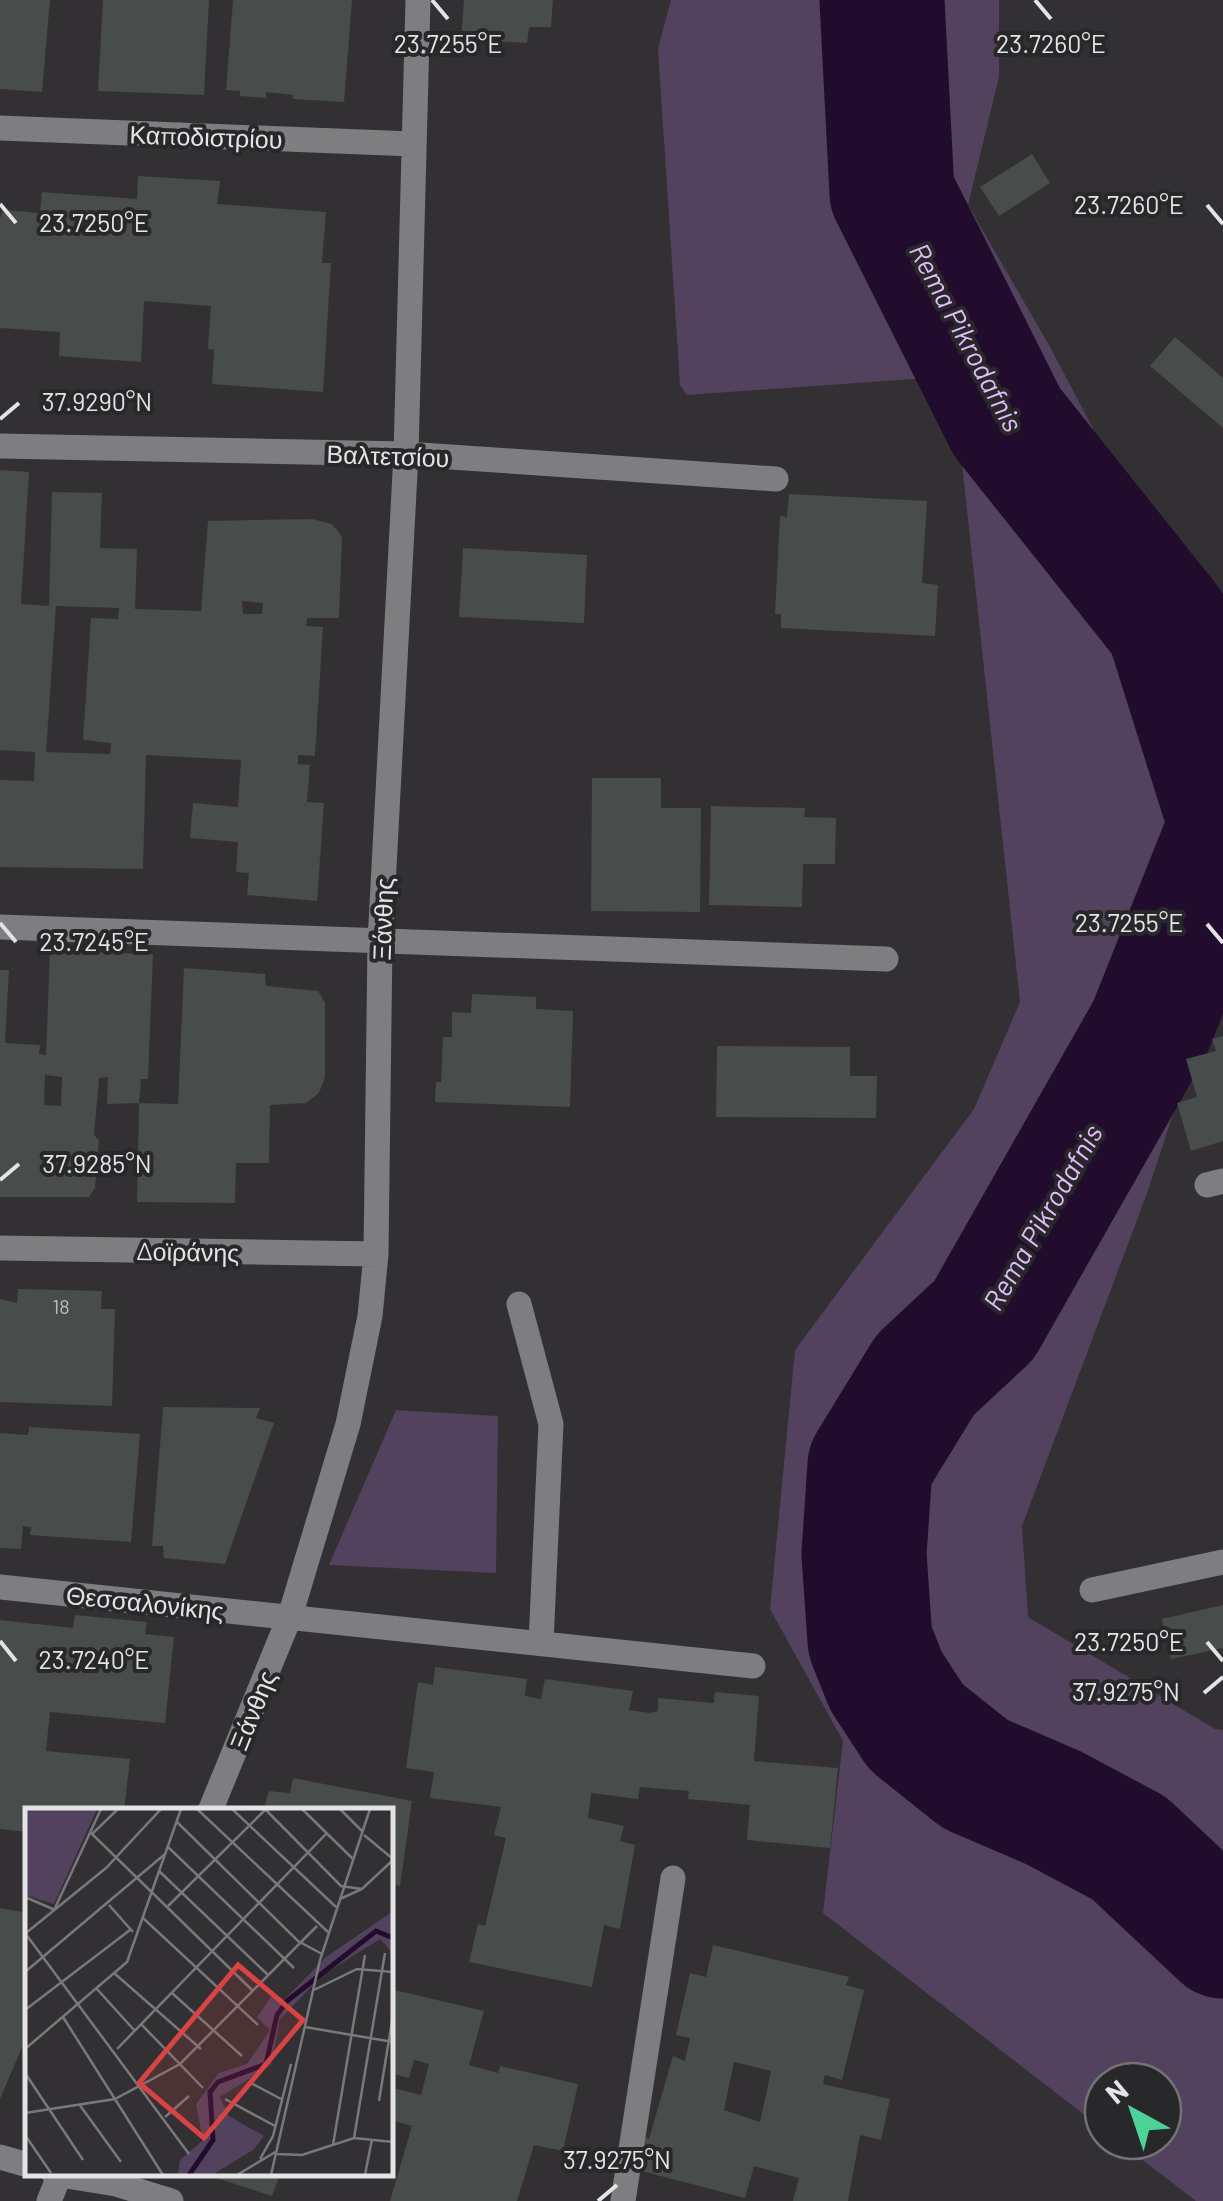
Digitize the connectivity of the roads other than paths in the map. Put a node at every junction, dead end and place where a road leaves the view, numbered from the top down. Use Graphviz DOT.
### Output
graph roads {
  1 [pos="418,0"];
  2 [pos="0,128"];
  3 [pos="413,144"];
  4 [pos="0,446"];
  5 [pos="406,454"];
  6 [pos="776,479"];
  7 [pos="0,927"];
  8 [pos="380,942"];
  9 [pos="886,958"];
  10 [pos="0,1248"];
  11 [pos="376,1254"];
  12 [pos="519,1304"];
  13 [pos="1223,1562"];
  14 [pos="0,1588"];
  15 [pos="1092,1590"];
  16 [pos="290,1616"];
  17 [pos="540,1643"];
  18 [pos="753,1666"];
  19 [pos="211,1808"];
  20 [pos="672,1878"];
  21 [pos="0,2157"];
  22 [pos="25,2165"];
  23 [pos="57,2176"];
  24 [pos="70,2176"];
  25 [pos="49,2201"];
  26 [pos="171,2201"];
  27 [pos="623,2201"];
  1 -- 3 [label="street, Ξάνθης"];
  2 -- 3 [label="street, Καποδιστρίου"];
  3 -- 5 [label="street, Ξάνθης"];
  4 -- 5 [label="street, Βαλτετσίου"];
  5 -- 6 [label="street, Βαλτετσίου"];
  5 -- 8 [label="street, Ξάνθης"];
  7 -- 8 [label="street"];
  8 -- 9 [label="street"];
  8 -- 11 [label="street, Ξάνθης"];
  10 -- 11 [label="street, Δοϊράνης"];
  11 -- 16 [label="street, Ξάνθης"];
  12 -- 17 [label="street"];
  13 -- 15 [label="street"];
  14 -- 16 [label="street, Θεσσαλονίκης"];
  16 -- 17 [label="street, Θεσσαλονίκης"];
  16 -- 19 [label="street, Ξάνθης"];
  17 -- 18 [label="street, Θεσσαλονίκης"];
  20 -- 27 [label="street"];
  21 -- 22 [label="street"];
  23 -- 25 [label="street"];
  24 -- 26 [label="street"];
}
